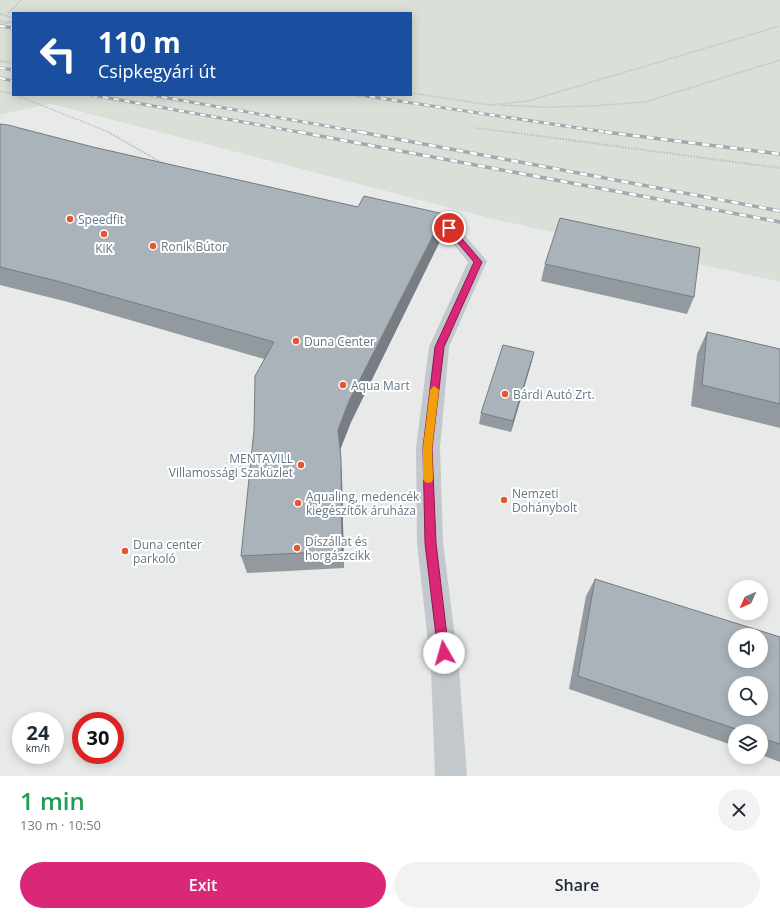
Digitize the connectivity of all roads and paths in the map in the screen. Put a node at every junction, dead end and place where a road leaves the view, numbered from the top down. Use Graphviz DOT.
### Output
graph roads {
  1 [pos="21,0"];
  2 [pos="0,14"];
  3 [pos="6,16"];
  4 [pos="12,18"];
  5 [pos="0,20"];
  6 [pos="12,22"];
  7 [pos="12,22"];
  8 [pos="0,25"];
  9 [pos="780,26"];
  10 [pos="780,60"];
  11 [pos="0,61"];
  12 [pos="12,63"];
  13 [pos="0,92"];
  14 [pos="412,93"];
  15 [pos="12,94"];
  16 [pos="18,96"];
  17 [pos="490,105"];
  18 [pos="476,128"];
  19 [pos="164,165"];
  20 [pos="780,168"];
  21 [pos="449,228"];
  22 [pos="451,776"];
  1 -- 3 [label="path"];
  2 -- 3 [label="path"];
  3 -- 4 [label="path"];
  5 -- 6 [label="path, bridge"];
  7 -- 8 [label="path"];
  9 -- 17 [label="path"];
  10 -- 17 [label="path"];
  11 -- 12 [label="path"];
  13 -- 15 [label="path"];
  14 -- 17 [label="path"];
  16 -- 19 [label="path"];
  18 -- 20 [label="path"];
  21 -- 22 [label="street"];
}
